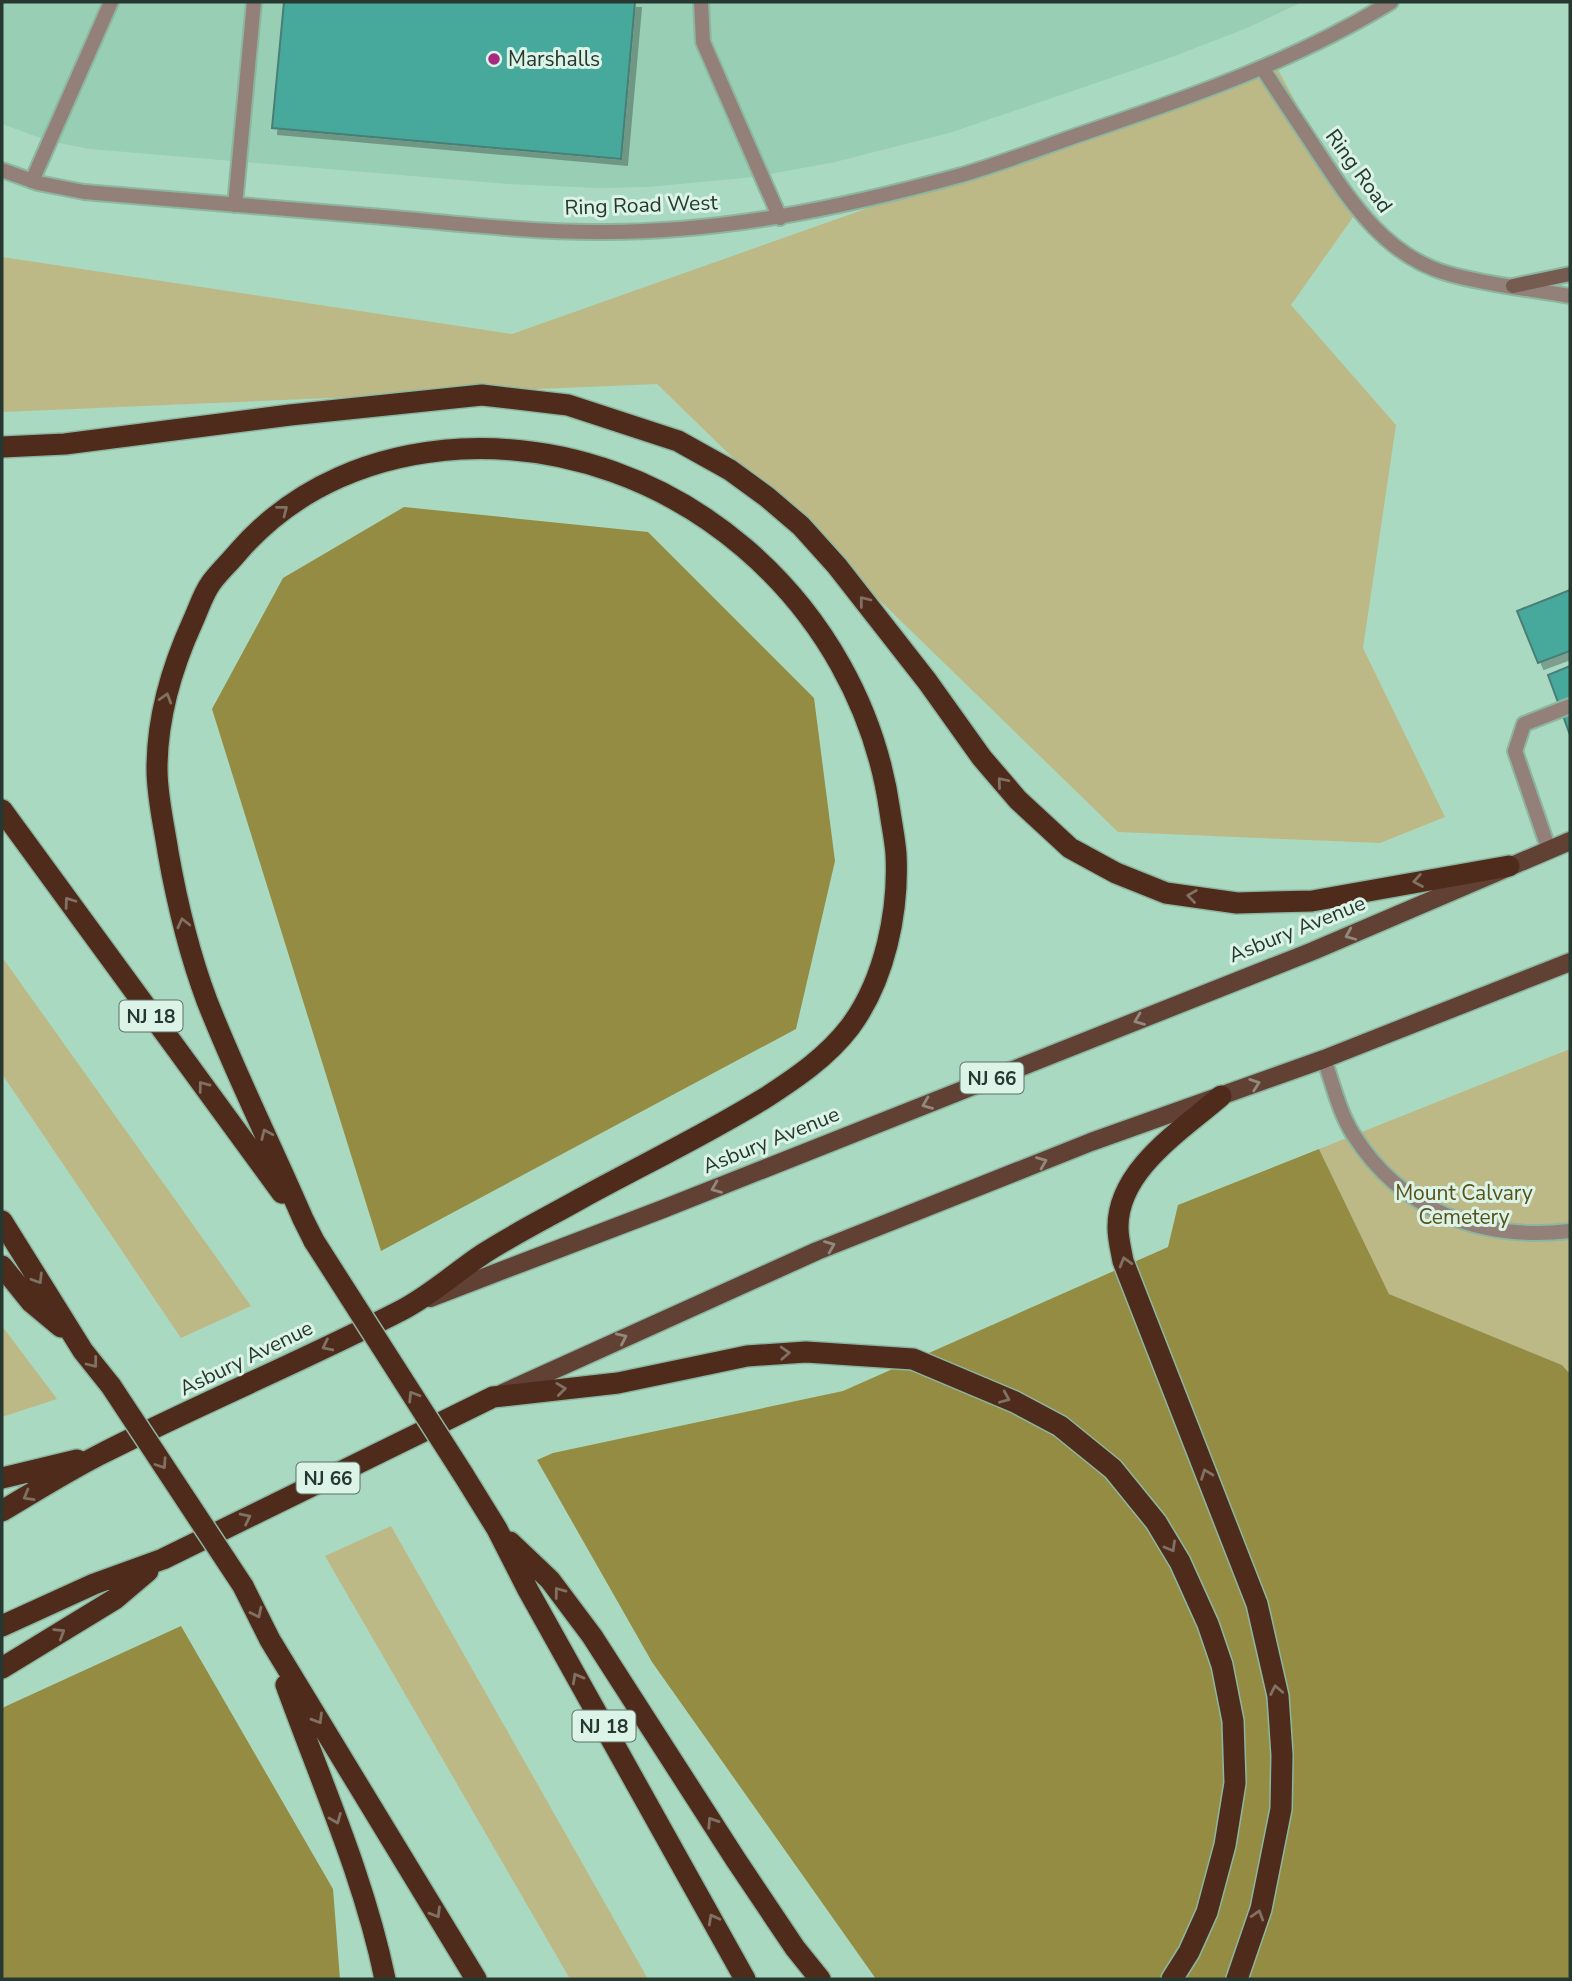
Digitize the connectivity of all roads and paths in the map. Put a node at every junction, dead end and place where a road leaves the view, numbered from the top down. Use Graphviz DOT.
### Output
graph roads {
  1 [pos="111,2"];
  2 [pos="254,2"];
  3 [pos="701,2"];
  4 [pos="1391,2"];
  5 [pos="1263,69"];
  6 [pos="2,170"];
  7 [pos="32,181"];
  8 [pos="235,205"];
  9 [pos="780,218"];
  10 [pos="1570,274"];
  11 [pos="1513,286"];
  12 [pos="1570,296"];
  13 [pos="2,447"];
  14 [pos="1570,706"];
  15 [pos="2,810"];
  16 [pos="1570,841"];
  17 [pos="1549,849"];
  18 [pos="1509,866"];
  19 [pos="1570,962"];
  20 [pos="1324,1059"];
  21 [pos="1222,1096"];
  22 [pos="303,1219"];
  23 [pos="2,1221"];
  24 [pos="1570,1231"];
  25 [pos="2,1266"];
  26 [pos="410,1306"];
  27 [pos="76,1339"];
  28 [pos="493,1397"];
  29 [pos="97,1456"];
  30 [pos="2,1478"];
  31 [pos="2,1511"];
  32 [pos="497,1529"];
  33 [pos="163,1559"];
  34 [pos="2,1626"];
  35 [pos="270,1640"];
  36 [pos="2,1668"];
  37 [pos="385,1979"];
  38 [pos="476,1979"];
  39 [pos="745,1979"];
  40 [pos="820,1979"];
  41 [pos="1172,1979"];
  42 [pos="1237,1979"];
  1 -- 7 [label="street"];
  2 -- 8 [label="street"];
  3 -- 9 [label="street"];
  4 -- 5 [label="street, Ring Road West"];
  5 -- 9 [label="street, Ring Road West"];
  5 -- 11 [label="street, Ring Road"];
  6 -- 7 [label="street, Ring Road West"];
  7 -- 8 [label="street, Ring Road West"];
  8 -- 9 [label="street, Ring Road West"];
  10 -- 11 [label="street"];
  11 -- 12 [label="street, Ring Road"];
  18 -- 13 [label="highway, one-way"];
  14 -- 17 [label="street"];
  22 -- 15 [label="highway, NJ 18, one-way"];
  16 -- 17 [label="main road, Asbury Avenue / NJ 66"];
  17 -- 18 [label="main road, Asbury Avenue / NJ 66"];
  18 -- 26 [label="main road, Asbury Avenue / NJ 66, one-way"];
  19 -- 20 [label="main road, NJ 66"];
  21 -- 20 [label="main road, NJ 66, one-way"];
  20 -- 24 [label="street"];
  28 -- 21 [label="main road, NJ 66, one-way"];
  42 -- 21 [label="highway, one-way"];
  22 -- 26 [label="highway, one-way"];
  32 -- 22 [label="highway, NJ 18, one-way, bridge"];
  23 -- 27 [label="highway, one-way"];
  25 -- 27 [label="highway"];
  26 -- 29 [label="highway, Asbury Avenue / NJ 66, one-way"];
  27 -- 35 [label="highway, one-way, bridge"];
  33 -- 28 [label="highway, NJ 66, one-way"];
  28 -- 41 [label="highway, one-way"];
  29 -- 30 [label="highway"];
  29 -- 31 [label="highway, Asbury Avenue / NJ 66, one-way"];
  39 -- 32 [label="highway, NJ 18, one-way"];
  40 -- 32 [label="highway, one-way"];
  33 -- 34 [label="highway, NJ 66"];
  36 -- 33 [label="highway, one-way"];
  35 -- 37 [label="highway, one-way"];
  35 -- 38 [label="highway, one-way"];
}
